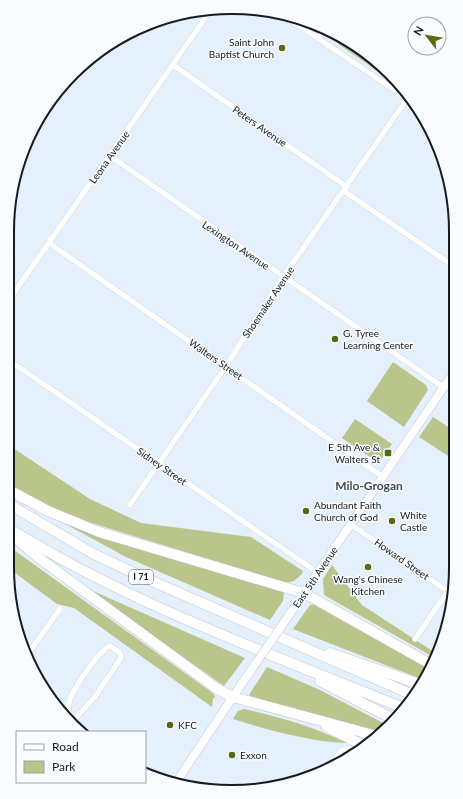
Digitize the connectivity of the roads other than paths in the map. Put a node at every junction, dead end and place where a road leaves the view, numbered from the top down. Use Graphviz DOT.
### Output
graph roads {
  1 [pos="207,15"];
  2 [pos="297,25"];
  3 [pos="321,33"];
  4 [pos="318,39"];
  5 [pos="172,65"];
  6 [pos="398,91"];
  7 [pos="403,98"];
  8 [pos="110,156"];
  9 [pos="346,189"];
  10 [pos="49,243"];
  11 [pos="449,263"];
  12 [pos="284,277"];
  13 [pos="14,294"];
  14 [pos="14,364"];
  15 [pos="226,366"];
  16 [pos="449,382"];
  17 [pos="443,387"];
  18 [pos="159,464"];
  19 [pos="382,477"];
  20 [pos="14,493"];
  21 [pos="130,505"];
  22 [pos="14,506"];
  23 [pos="350,524"];
  24 [pos="14,531"];
  25 [pos="14,537"];
  26 [pos="317,572"];
  27 [pos="447,591"];
  28 [pos="304,592"];
  29 [pos="60,610"];
  30 [pos="282,638"];
  31 [pos="415,639"];
  32 [pos="31,650"];
  33 [pos="278,659"];
  34 [pos="428,662"];
  35 [pos="416,683"];
  36 [pos="409,693"];
  37 [pos="233,697"];
  38 [pos="399,706"];
  39 [pos="69,712"];
  40 [pos="75,718"];
  41 [pos="388,718"];
  42 [pos="314,720"];
  43 [pos="371,734"];
  44 [pos="359,743"];
  45 [pos="350,750"];
  46 [pos="334,759"];
  47 [pos="178,779"];
  1 -- 5 [label="street, Leona Avenue"];
  2 -- 4 [label="street"];
  3 -- 4 [label="street"];
  4 -- 6 [label="street"];
  5 -- 8 [label="street, Leona Avenue"];
  5 -- 9 [label="street, Peters Avenue"];
  7 -- 9 [label="street, Shoemaker Avenue"];
  8 -- 10 [label="street, Leona Avenue"];
  8 -- 12 [label="street, Lexington Avenue"];
  9 -- 11 [label="street, Peters Avenue"];
  9 -- 12 [label="street, Shoemaker Avenue"];
  10 -- 13 [label="street, Leona Avenue"];
  10 -- 15 [label="street, Walters Street"];
  12 -- 15 [label="street, Shoemaker Avenue"];
  12 -- 17 [label="street, Lexington Avenue"];
  14 -- 18 [label="street, Sidney Street"];
  15 -- 18 [label="street, Shoemaker Avenue"];
  15 -- 19 [label="street, Walters Street"];
  16 -- 17 [label="main road, East 5th Avenue"];
  17 -- 19 [label="main road, East 5th Avenue"];
  18 -- 21 [label="street, Shoemaker Avenue"];
  18 -- 26 [label="street, Sidney Street"];
  19 -- 23 [label="main road, East 5th Avenue"];
  20 -- 28 [label="highway"];
  22 -- 30 [label="highway, I 71"];
  23 -- 26 [label="main road, East 5th Avenue"];
  23 -- 27 [label="street, Howard Street"];
  24 -- 33 [label="highway, I 71"];
  25 -- 37 [label="highway"];
  26 -- 28 [label="main road, East 5th Avenue"];
  27 -- 31 [label="street"];
  28 -- 34 [label="highway"];
  28 -- 37 [label="main road, East 5th Avenue, bridge"];
  29 -- 32 [label="street"];
  30 -- 35 [label="highway"];
  30 -- 36 [label="highway, I 71"];
  33 -- 38 [label="highway, I 71"];
  33 -- 41 [label="highway"];
  37 -- 42 [label="highway"];
  37 -- 47 [label="main road, East 5th Avenue"];
  39 -- 40 [label="street"];
  42 -- 43 [label="highway"];
  42 -- 44 [label="highway"];
  45 -- 46 [label="street"];
}
